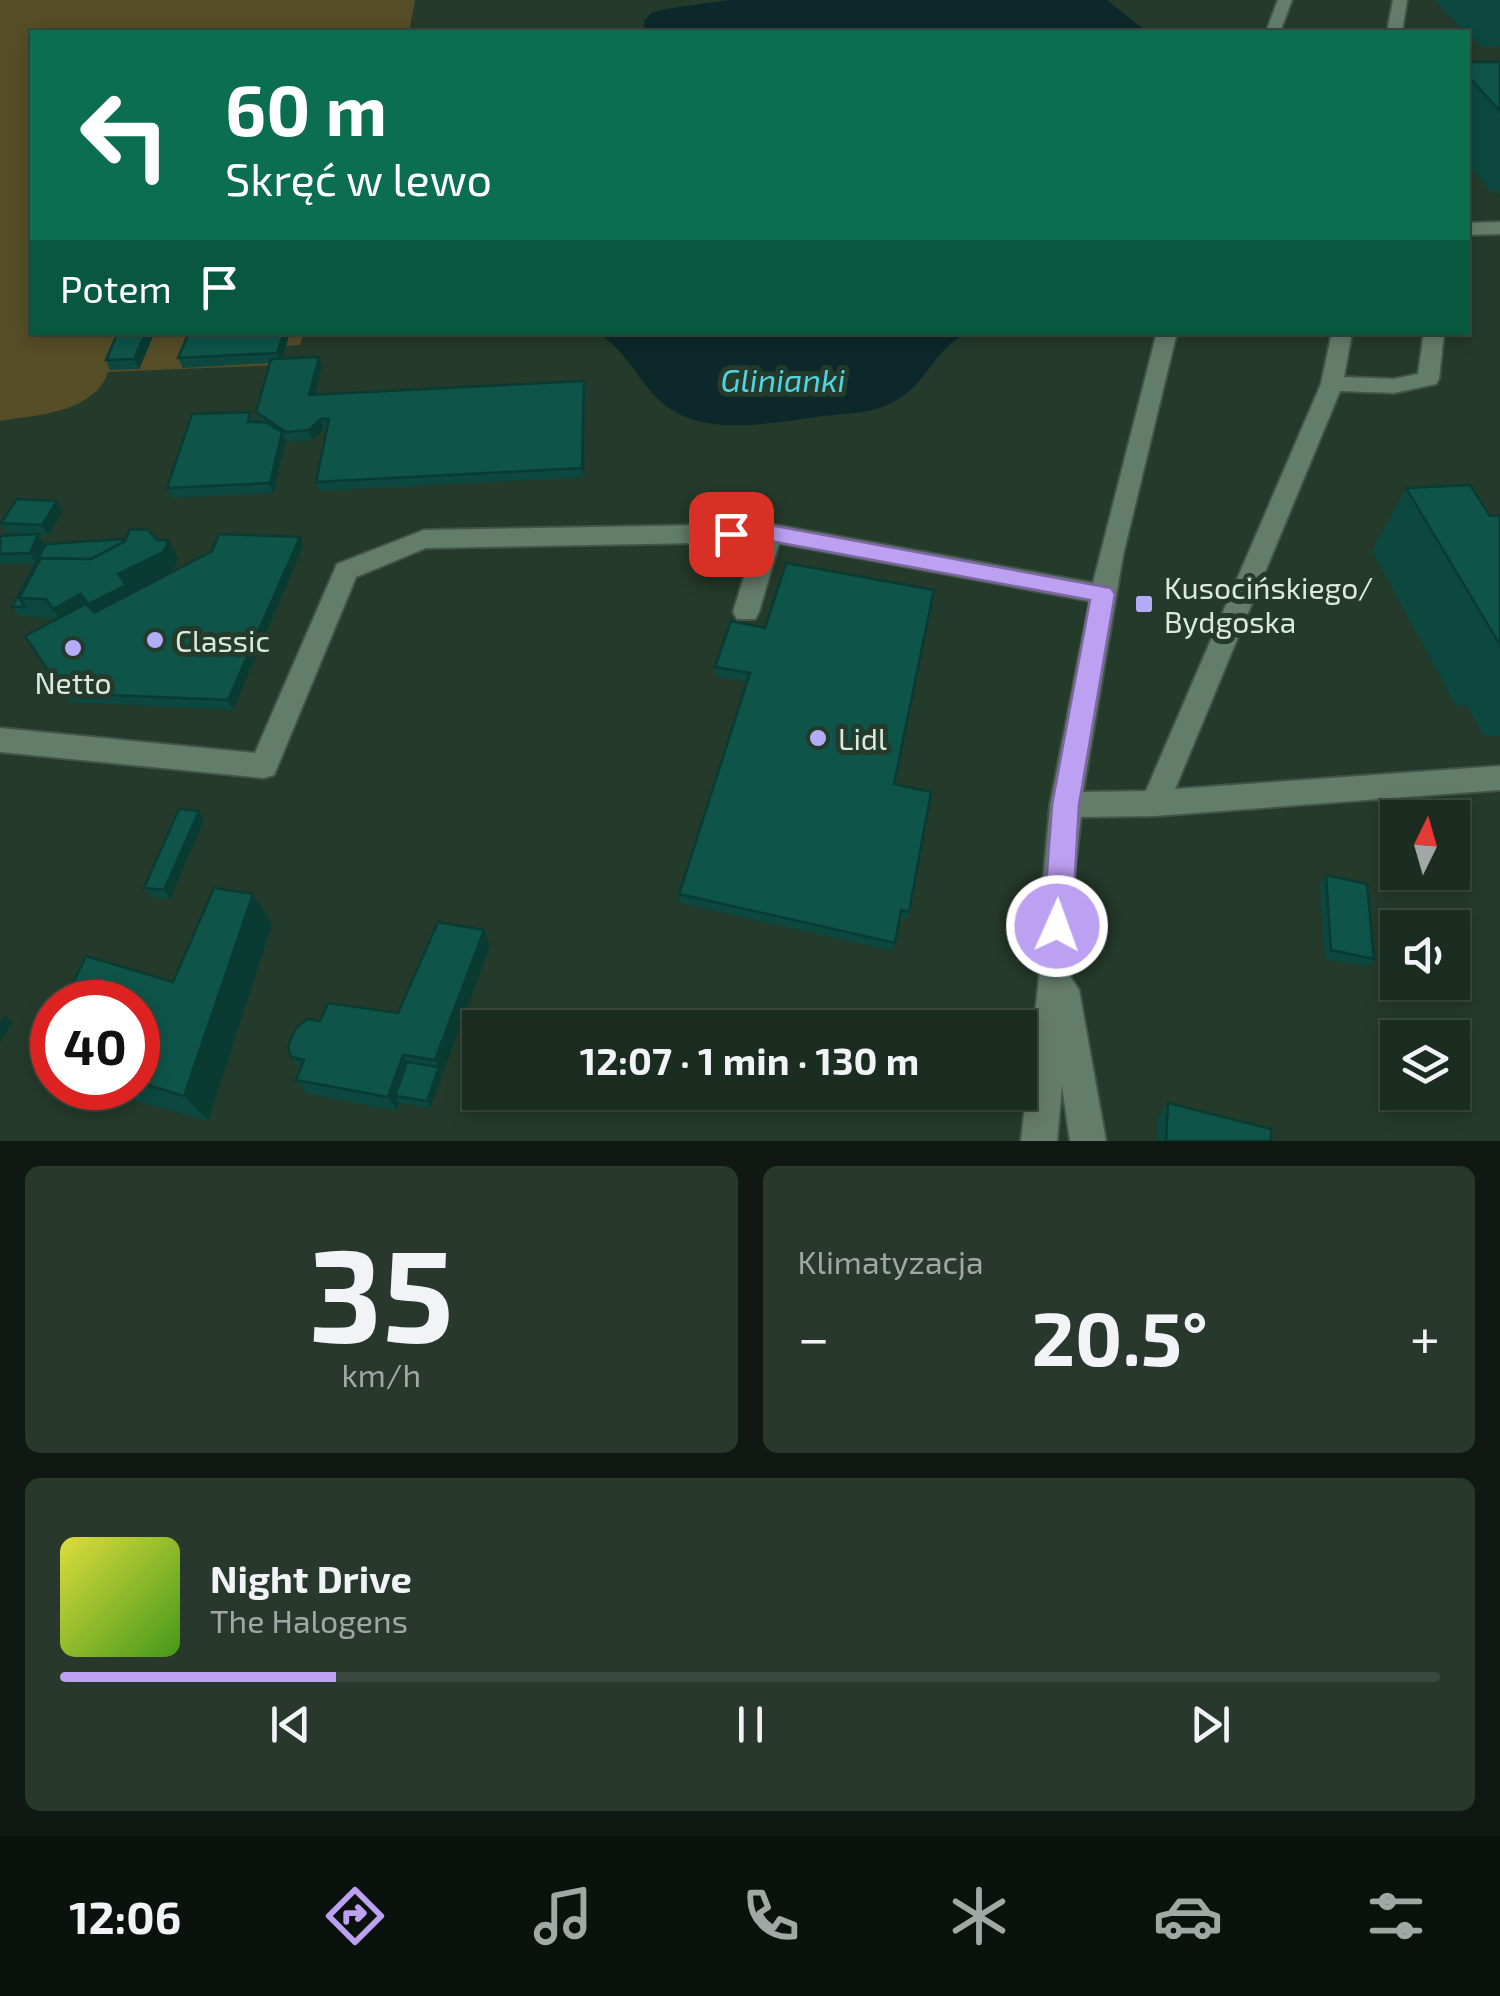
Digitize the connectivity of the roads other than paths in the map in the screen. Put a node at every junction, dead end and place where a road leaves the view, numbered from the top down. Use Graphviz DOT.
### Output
graph roads {
  1 [pos="1285,0"];
  2 [pos="1400,0"];
  3 [pos="1274,30"];
  4 [pos="1394,30"];
  5 [pos="1500,228"];
  6 [pos="1470,229"];
  7 [pos="1166,335"];
  8 [pos="1341,335"];
  9 [pos="1434,335"];
  10 [pos="1332,384"];
  11 [pos="770,533"];
  12 [pos="1103,594"];
  13 [pos="746,612"];
  14 [pos="0,740"];
  15 [pos="1500,778"];
  16 [pos="1155,803"];
  17 [pos="1066,805"];
  18 [pos="1058,960"];
  19 [pos="1038,1141"];
  20 [pos="1088,1141"];
  1 -- 3 [label="street"];
  2 -- 4 [label="street"];
  5 -- 6 [label="street"];
  7 -- 12 [label="street"];
  8 -- 10 [label="street"];
  9 -- 10 [label="street"];
  10 -- 16 [label="street"];
  11 -- 12 [label="street"];
  11 -- 13 [label="street"];
  11 -- 14 [label="street"];
  12 -- 17 [label="street"];
  15 -- 16 [label="street"];
  16 -- 17 [label="street"];
  17 -- 18 [label="street"];
  18 -- 19 [label="street"];
  18 -- 20 [label="street"];
}
